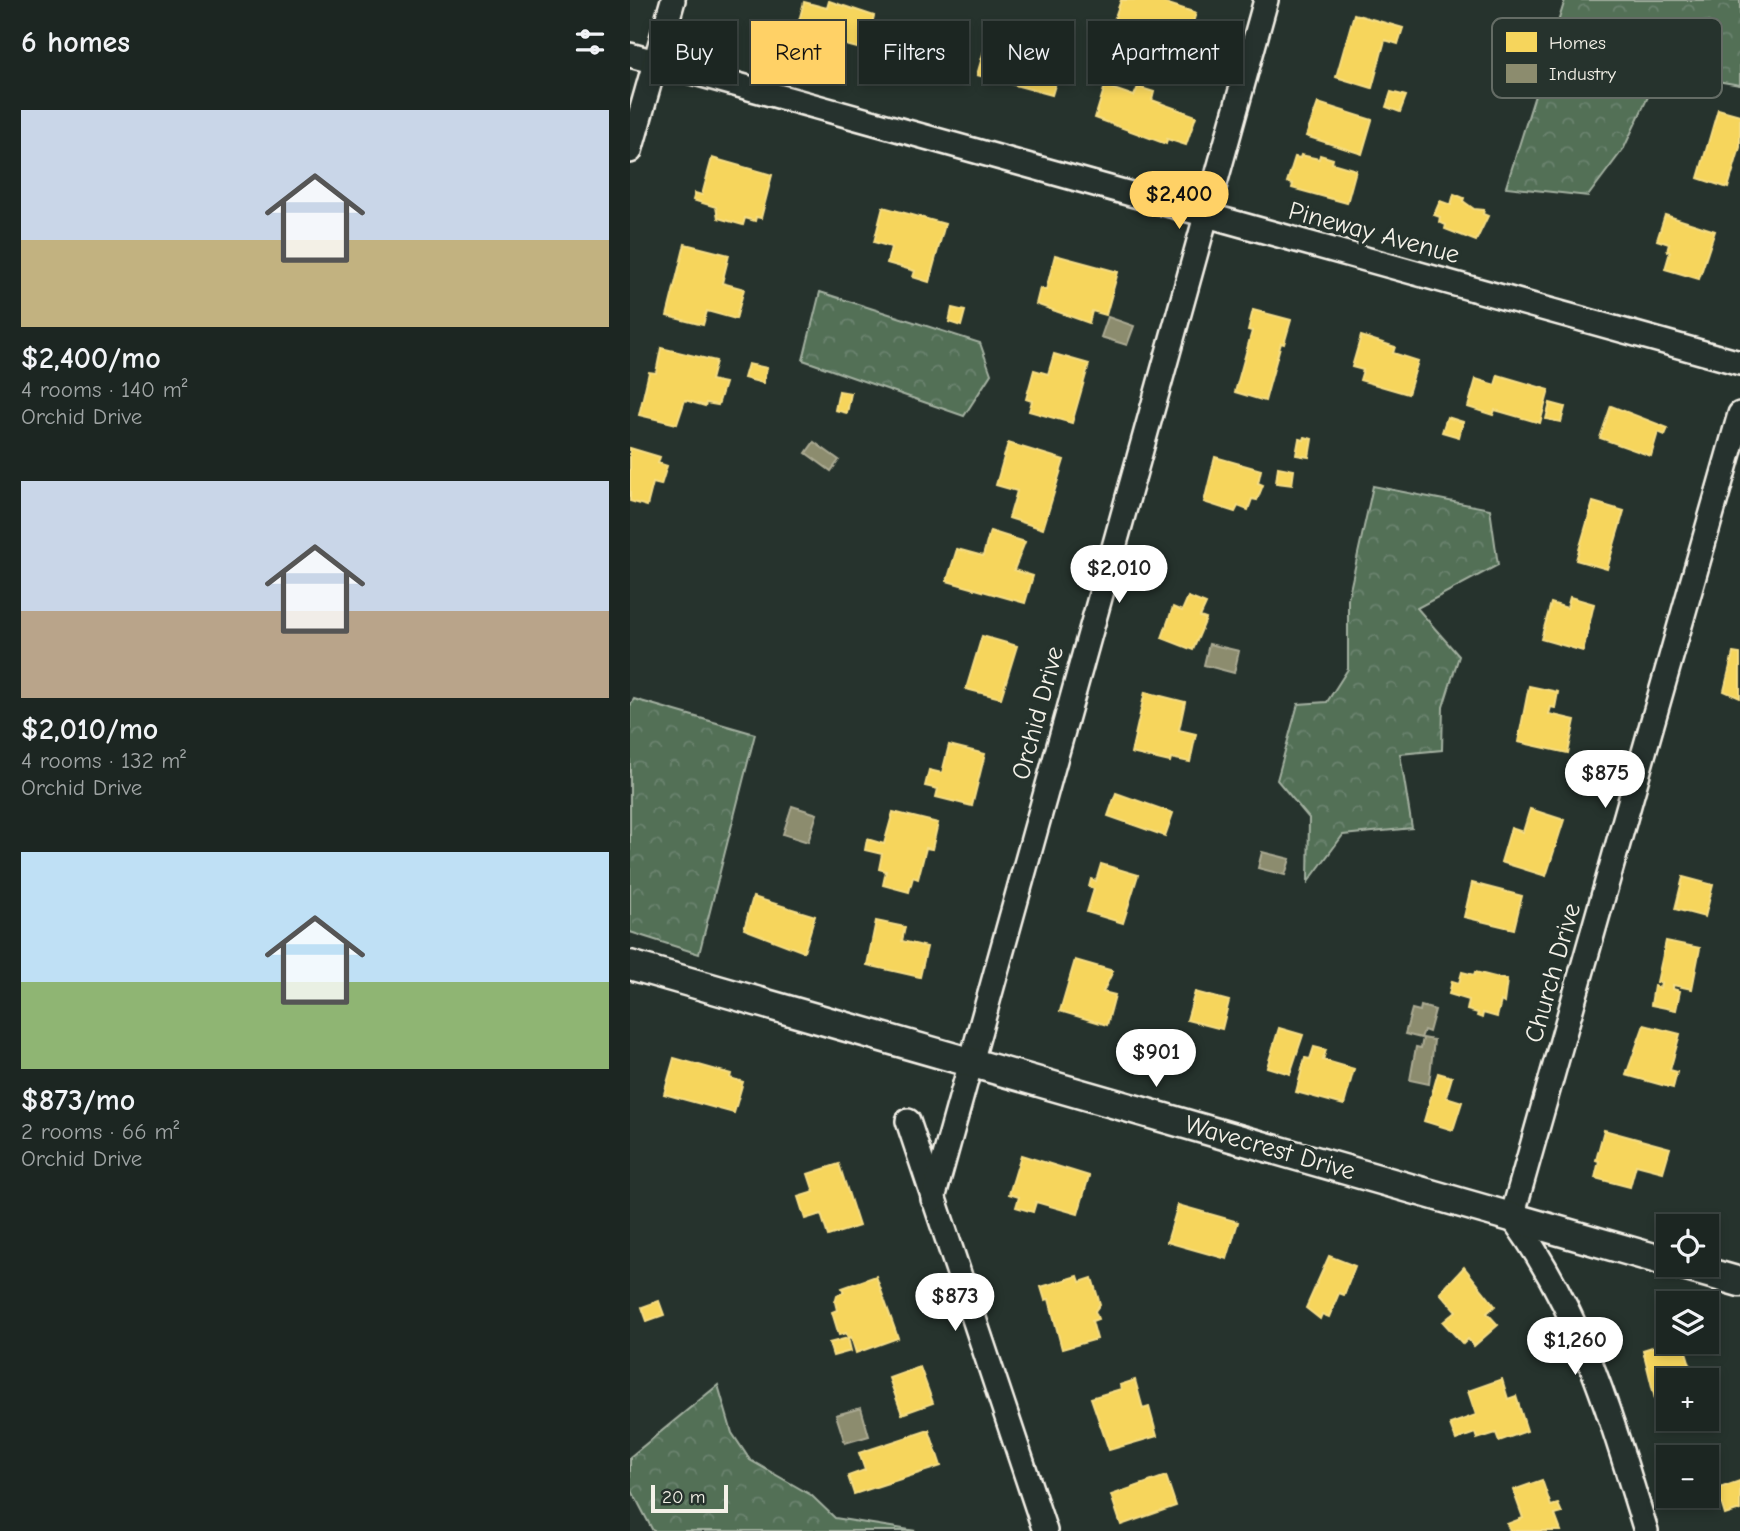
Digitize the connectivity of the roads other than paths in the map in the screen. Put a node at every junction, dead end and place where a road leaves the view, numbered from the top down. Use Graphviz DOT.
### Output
graph roads {
  1 [pos="673,0"];
  2 [pos="1266,0"];
  3 [pos="667,21"];
  4 [pos="630,55"];
  5 [pos="651,61"];
  6 [pos="651,76"];
  7 [pos="733,84"];
  8 [pos="630,151"];
  9 [pos="1204,216"];
  10 [pos="1740,363"];
  11 [pos="1740,414"];
  12 [pos="630,965"];
  13 [pos="971,1061"];
  14 [pos="908,1121"];
  15 [pos="933,1199"];
  16 [pos="1513,1217"];
  17 [pos="1656,1259"];
  18 [pos="1719,1276"];
  19 [pos="1740,1282"];
  20 [pos="1045,1531"];
  21 [pos="1646,1531"];
  1 -- 3 [label="street"];
  2 -- 9 [label="street, Orchid Drive"];
  4 -- 5 [label="street, Pineway Avenue"];
  6 -- 8 [label="street"];
  7 -- 9 [label="street, Pineway Avenue"];
  9 -- 10 [label="street, Pineway Avenue"];
  9 -- 13 [label="street, Orchid Drive"];
  11 -- 16 [label="street, Church Drive"];
  12 -- 13 [label="street, Wavecrest Drive"];
  13 -- 15 [label="street, Orchid Drive"];
  13 -- 16 [label="street, Wavecrest Drive"];
  14 -- 15 [label="street"];
  15 -- 20 [label="street"];
  16 -- 17 [label="street, Wavecrest Drive"];
  16 -- 21 [label="street"];
  18 -- 19 [label="street"];
}
